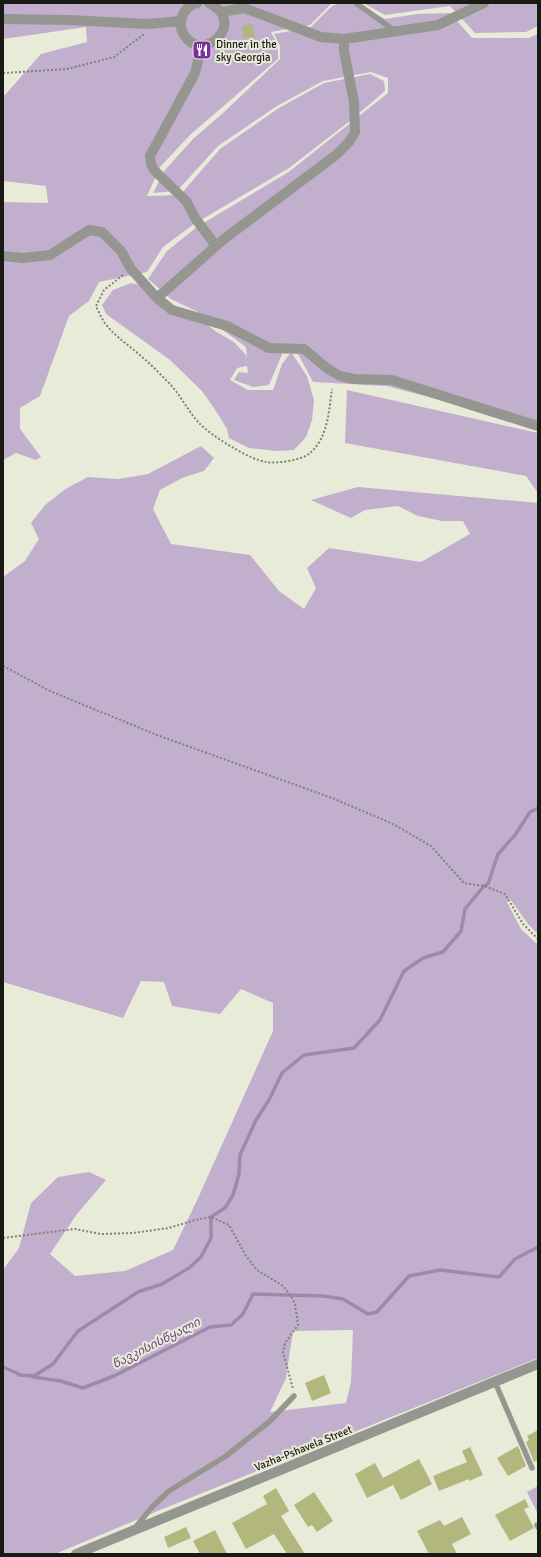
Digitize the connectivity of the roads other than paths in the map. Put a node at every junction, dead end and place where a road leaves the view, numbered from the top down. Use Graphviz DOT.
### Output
graph roads {
  1 [pos="197,3"];
  2 [pos="209,3"];
  3 [pos="356,3"];
  4 [pos="484,3"];
  5 [pos="221,12"];
  6 [pos="3,19"];
  7 [pos="181,21"];
  8 [pos="395,31"];
  9 [pos="344,39"];
  10 [pos="202,46"];
  11 [pos="216,246"];
  12 [pos="3,256"];
  13 [pos="157,298"];
  14 [pos="538,426"];
  15 [pos="538,1364"];
  16 [pos="495,1382"];
  17 [pos="294,1396"];
  18 [pos="532,1468"];
  19 [pos="132,1531"];
  20 [pos="76,1554"];
  1 -- 7 [label="street"];
  2 -- 5 [label="street"];
  3 -- 8 [label="lane"];
  4 -- 8 [label="street"];
  5 -- 9 [label="street"];
  5 -- 10 [label="street"];
  6 -- 7 [label="street"];
  7 -- 10 [label="street"];
  8 -- 9 [label="street"];
  9 -- 11 [label="street"];
  10 -- 11 [label="street"];
  11 -- 13 [label="street"];
  12 -- 13 [label="street"];
  13 -- 14 [label="street"];
  15 -- 16 [label="street, Vazha-Pshavela Street"];
  16 -- 18 [label="lane"];
  16 -- 19 [label="street, Vazha-Pshavela Street"];
  17 -- 19 [label="lane"];
  19 -- 20 [label="street, Vazha-Pshavela Street"];
}
